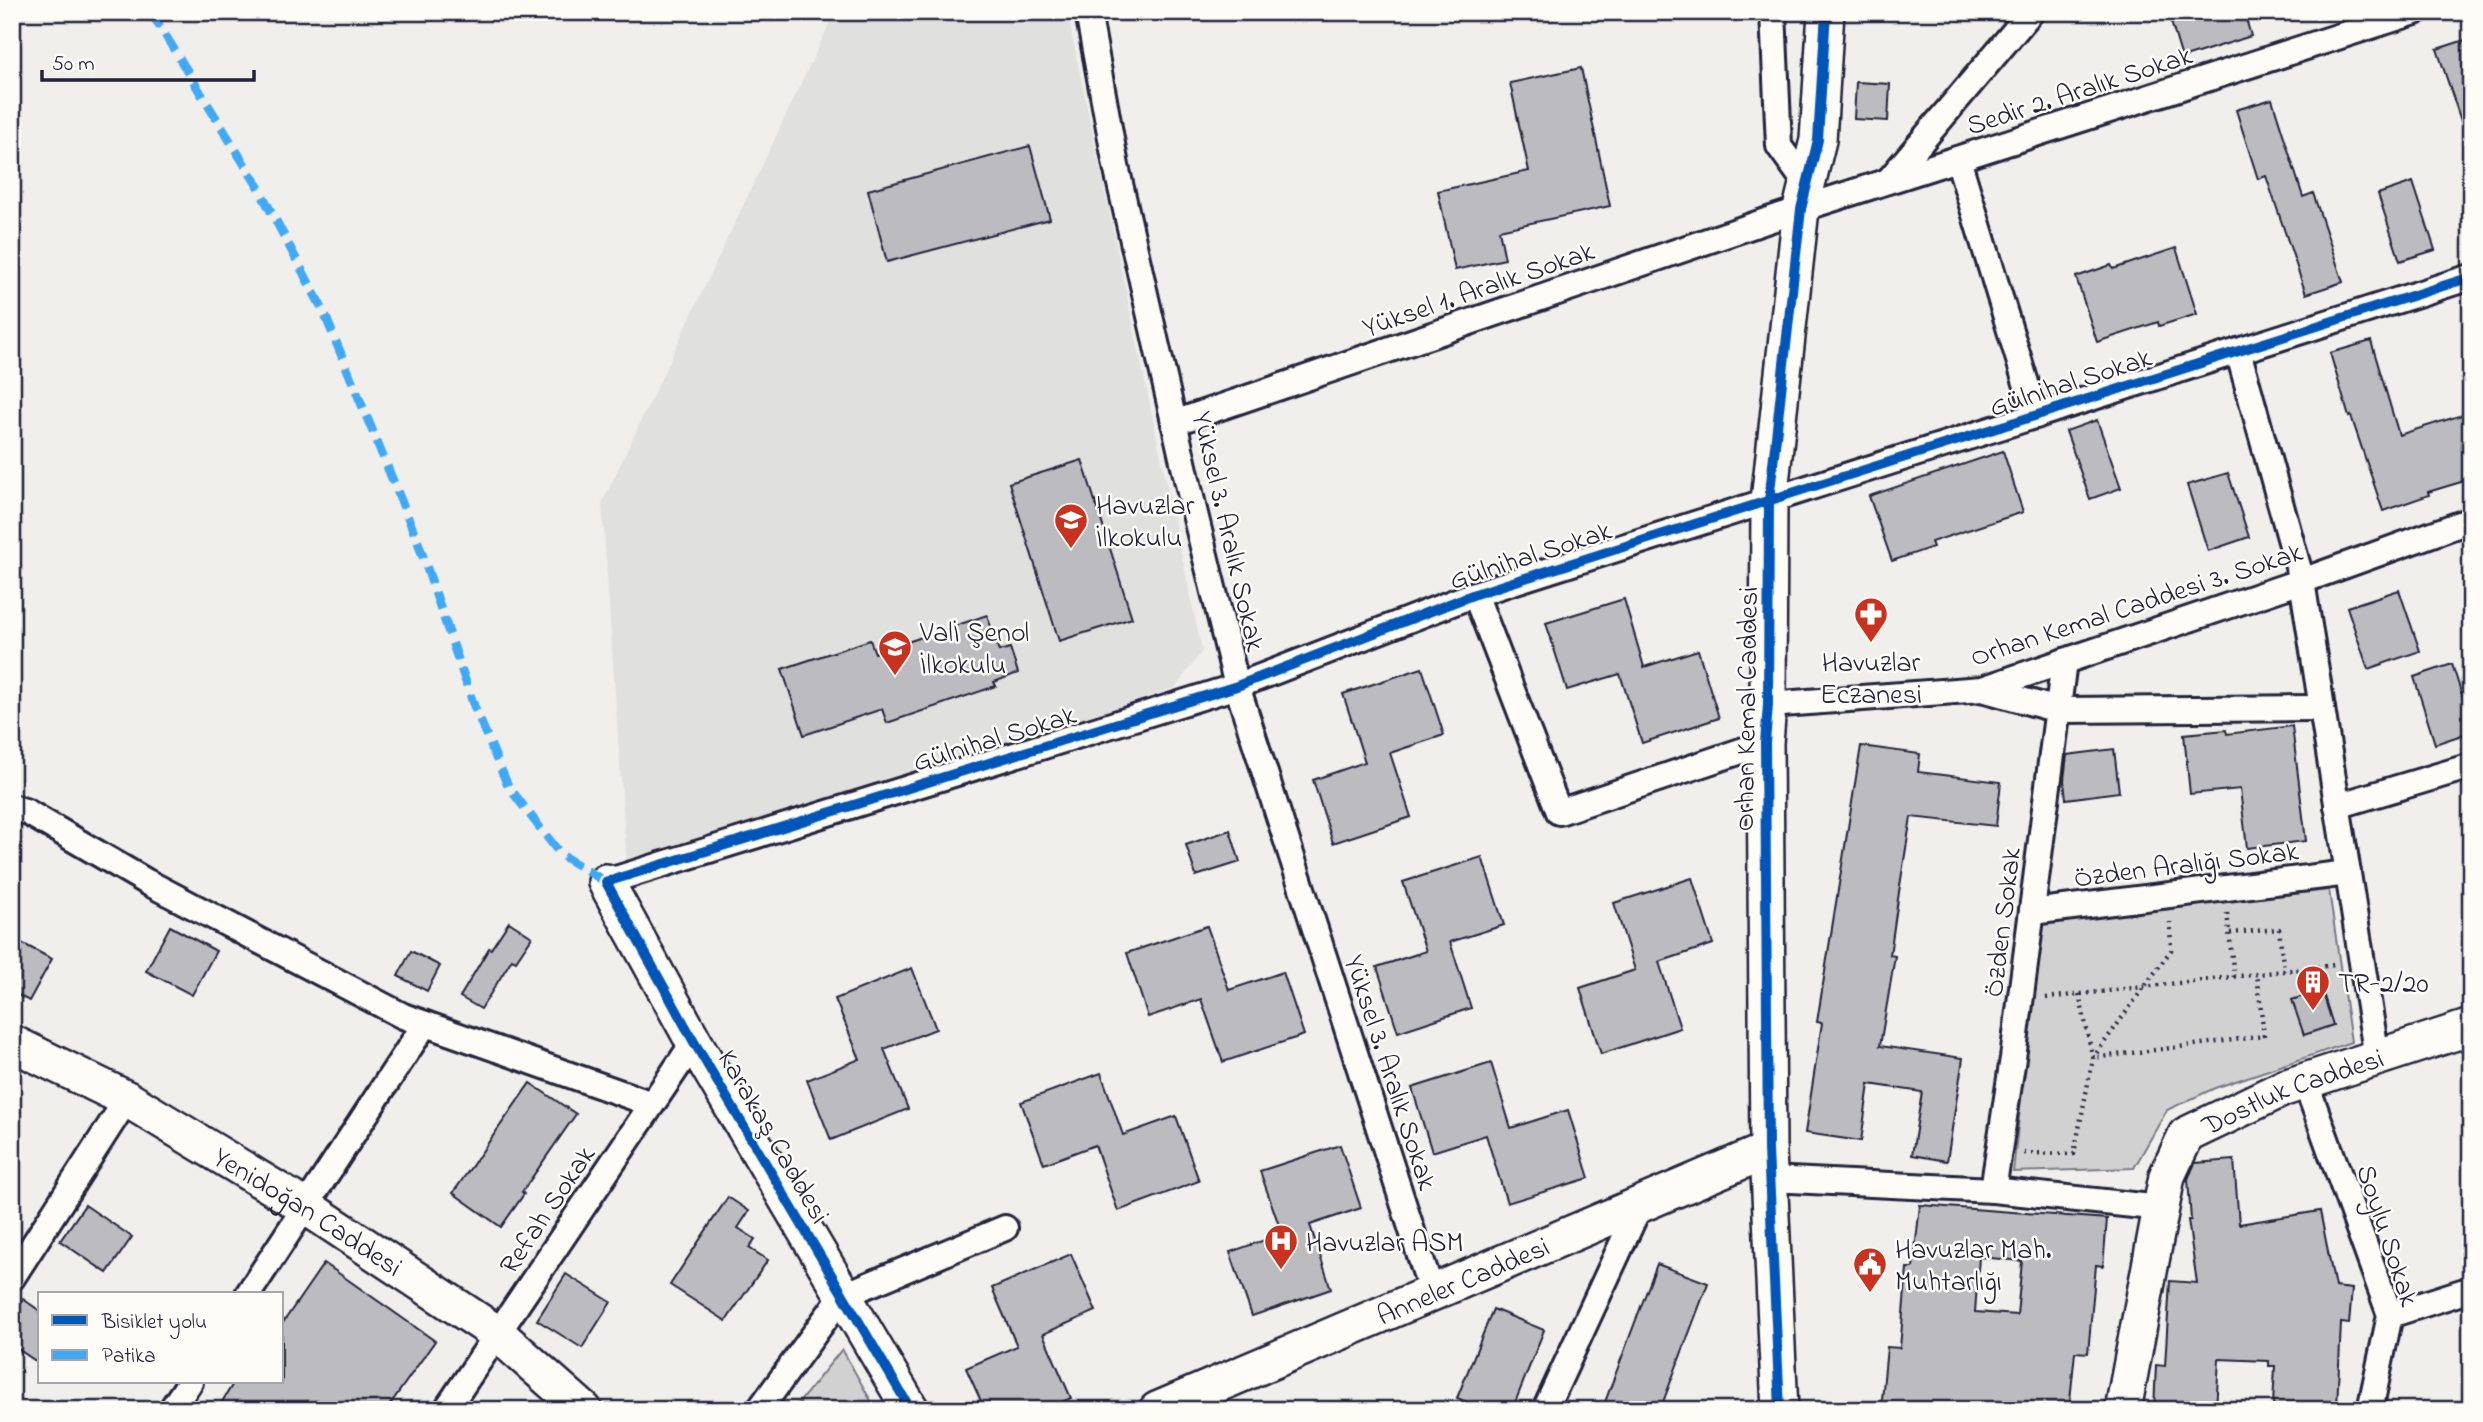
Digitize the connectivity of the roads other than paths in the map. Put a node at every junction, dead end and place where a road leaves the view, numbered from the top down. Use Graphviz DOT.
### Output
graph roads {
  1 [pos="1088,12"];
  2 [pos="1773,12"];
  3 [pos="1826,12"];
  4 [pos="2031,12"];
  5 [pos="2416,12"];
  6 [pos="1958,159"];
  7 [pos="1889,181"];
  8 [pos="1804,197"];
  9 [pos="2471,277"];
  10 [pos="2238,351"];
  11 [pos="2036,416"];
  12 [pos="1174,423"];
  13 [pos="1769,501"];
  14 [pos="2471,520"];
  15 [pos="2302,581"];
  16 [pos="1475,594"];
  17 [pos="2064,661"];
  18 [pos="1237,686"];
  19 [pos="1982,689"];
  20 [pos="1768,705"];
  21 [pos="2322,708"];
  22 [pos="2058,710"];
  23 [pos="1765,743"];
  24 [pos="2471,766"];
  25 [pos="2337,806"];
  26 [pos="12,807"];
  27 [pos="2348,873"];
  28 [pos="606,882"];
  29 [pos="2032,912"];
  30 [pos="425,1024"];
  31 [pos="2471,1027"];
  32 [pos="694,1042"];
  33 [pos="12,1043"];
  34 [pos="2377,1058"];
  35 [pos="2305,1081"];
  36 [pos="127,1099"];
  37 [pos="652,1104"];
  38 [pos="1769,1165"];
  39 [pos="1993,1189"];
  40 [pos="1640,1205"];
  41 [pos="306,1207"];
  42 [pos="2161,1208"];
  43 [pos="1005,1228"];
  44 [pos="12,1278"];
  45 [pos="2471,1289"];
  46 [pos="249,1292"];
  47 [pos="1432,1293"];
  48 [pos="842,1296"];
  49 [pos="2390,1315"];
  50 [pos="498,1334"];
  51 [pos="189,1384"];
  52 [pos="171,1410"];
  53 [pos="446,1410"];
  54 [pos="584,1410"];
  55 [pos="759,1410"];
  56 [pos="911,1410"];
  57 [pos="1157,1410"];
  58 [pos="1545,1410"];
  59 [pos="1780,1410"];
  60 [pos="2123,1410"];
  61 [pos="2370,1410"];
  1 -- 12 [label="street, Yüksel 3. Aralık Sokak"];
  2 -- 8 [label="street"];
  3 -- 8 [label="street, Orhan Kemal Caddesi"];
  4 -- 7 [label="street"];
  5 -- 6 [label="street, Sedir 2. Aralık Sokak"];
  6 -- 7 [label="street, Sedir 2. Aralık Sokak"];
  6 -- 11 [label="street"];
  7 -- 8 [label="street, Sedir 2. Aralık Sokak"];
  8 -- 12 [label="street, Yüksel 1. Aralık Sokak"];
  8 -- 13 [label="street, Orhan Kemal Caddesi"];
  9 -- 10 [label="street, Gülnihal Sokak"];
  10 -- 11 [label="street, Gülnihal Sokak"];
  10 -- 15 [label="street"];
  11 -- 13 [label="street, Gülnihal Sokak"];
  12 -- 18 [label="street, Yüksel 3. Aralık Sokak"];
  13 -- 16 [label="street, Gülnihal Sokak"];
  13 -- 20 [label="street, Orhan Kemal Caddesi"];
  14 -- 15 [label="street, Orhan Kemal Caddesi 3. Sokak"];
  15 -- 17 [label="street, Orhan Kemal Caddesi 3. Sokak"];
  15 -- 21 [label="street"];
  16 -- 18 [label="street, Gülnihal Sokak"];
  16 -- 23 [label="street"];
  17 -- 19 [label="street, Orhan Kemal Caddesi 3. Sokak"];
  17 -- 22 [label="street, Özden Sokak"];
  18 -- 28 [label="street, Gülnihal Sokak"];
  18 -- 47 [label="street, Yüksel 3. Aralık Sokak"];
  19 -- 20 [label="street, Orhan Kemal Caddesi 3. Sokak"];
  19 -- 22 [label="street"];
  20 -- 23 [label="street, Orhan Kemal Caddesi"];
  21 -- 22 [label="street"];
  21 -- 25 [label="street"];
  22 -- 29 [label="street, Özden Sokak"];
  23 -- 38 [label="street, Orhan Kemal Caddesi"];
  24 -- 25 [label="street"];
  25 -- 27 [label="street"];
  26 -- 30 [label="street"];
  27 -- 29 [label="street, Özden Aralığı Sokak"];
  27 -- 34 [label="street"];
  28 -- 32 [label="street, Karakaş Caddesi"];
  29 -- 39 [label="street, Özden Sokak"];
  30 -- 37 [label="street"];
  30 -- 41 [label="street"];
  31 -- 34 [label="street, Dostluk Caddesi"];
  32 -- 37 [label="street, Refah Sokak"];
  32 -- 48 [label="street, Karakaş Caddesi"];
  33 -- 36 [label="street, Yenidoğan Caddesi"];
  34 -- 35 [label="street, Dostluk Caddesi"];
  35 -- 42 [label="street, Dostluk Caddesi"];
  35 -- 49 [label="street, Soylu Sokak"];
  36 -- 41 [label="street, Yenidoğan Caddesi"];
  36 -- 44 [label="street"];
  37 -- 50 [label="street, Refah Sokak"];
  38 -- 39 [label="street"];
  38 -- 40 [label="street, Anneler Caddesi"];
  38 -- 59 [label="street, Orhan Kemal Caddesi"];
  39 -- 42 [label="street"];
  40 -- 47 [label="street, Anneler Caddesi"];
  40 -- 58 [label="street"];
  41 -- 46 [label="street"];
  41 -- 50 [label="street, Yenidoğan Caddesi"];
  42 -- 60 [label="street, Dostluk Caddesi"];
  43 -- 48 [label="street"];
  45 -- 49 [label="street"];
  47 -- 57 [label="street, Anneler Caddesi"];
  48 -- 55 [label="street"];
  48 -- 56 [label="street, Karakaş Caddesi"];
  49 -- 61 [label="street, Soylu Sokak"];
  50 -- 53 [label="street, Refah Sokak"];
  50 -- 54 [label="street, Yenidoğan Caddesi"];
  51 -- 52 [label="street"];
}
